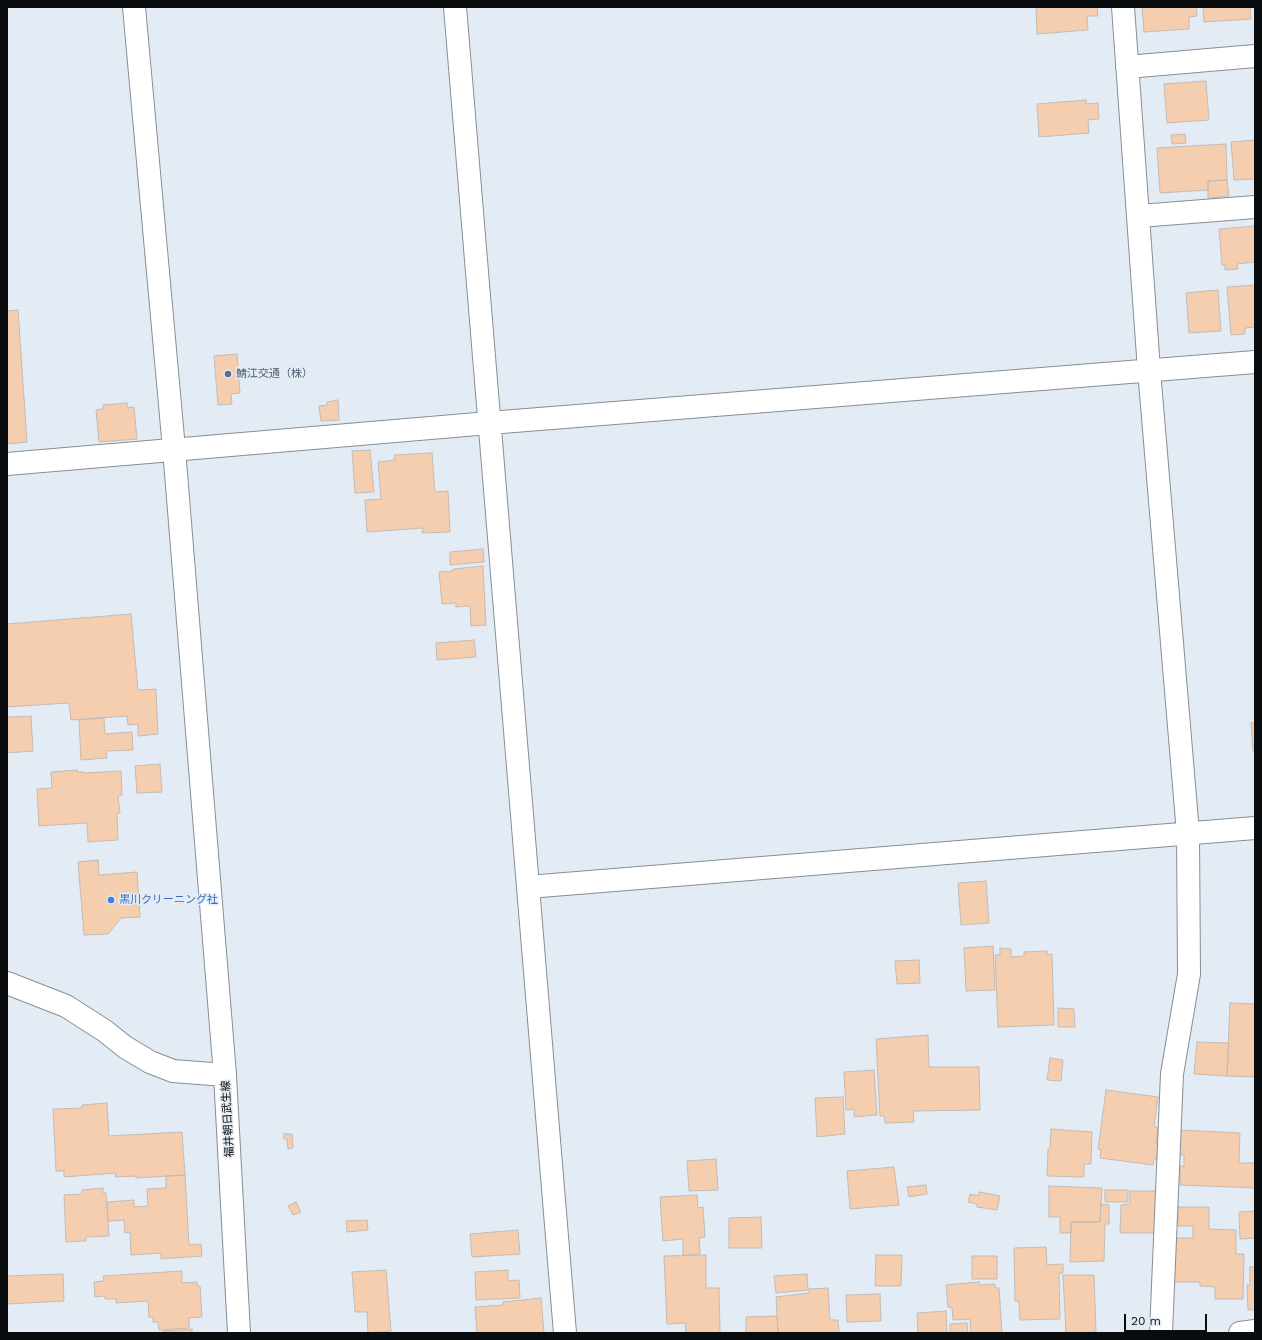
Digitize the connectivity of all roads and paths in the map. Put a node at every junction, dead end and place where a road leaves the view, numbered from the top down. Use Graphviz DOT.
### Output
graph roads {
  1 [pos="134,7"];
  2 [pos="455,7"];
  3 [pos="1123,7"];
  4 [pos="1255,56"];
  5 [pos="1127,67"];
  6 [pos="1255,207"];
  7 [pos="1139,216"];
  8 [pos="1255,362"];
  9 [pos="1149,370"];
  10 [pos="489,423"];
  11 [pos="174,449"];
  12 [pos="7,464"];
  13 [pos="1255,828"];
  14 [pos="1188,833"];
  15 [pos="528,887"];
  16 [pos="7,983"];
  17 [pos="226,1075"];
  18 [pos="1255,1332"];
  19 [pos="239,1333"];
  20 [pos="565,1333"];
  21 [pos="1161,1333"];
  22 [pos="1240,1333"];
  1 -- 11 [label="street"];
  2 -- 10 [label="street"];
  3 -- 5 [label="street"];
  4 -- 5 [label="street"];
  5 -- 7 [label="street"];
  6 -- 7 [label="street"];
  7 -- 9 [label="street"];
  8 -- 9 [label="street"];
  9 -- 10 [label="street"];
  9 -- 14 [label="street"];
  10 -- 11 [label="street"];
  10 -- 15 [label="street"];
  11 -- 12 [label="street"];
  11 -- 17 [label="street"];
  13 -- 14 [label="street"];
  14 -- 15 [label="street"];
  14 -- 21 [label="street"];
  15 -- 20 [label="street"];
  16 -- 17 [label="street, 福井朝日武生線"];
  17 -- 19 [label="street, 福井朝日武生線"];
  18 -- 22 [label="street"];
}
